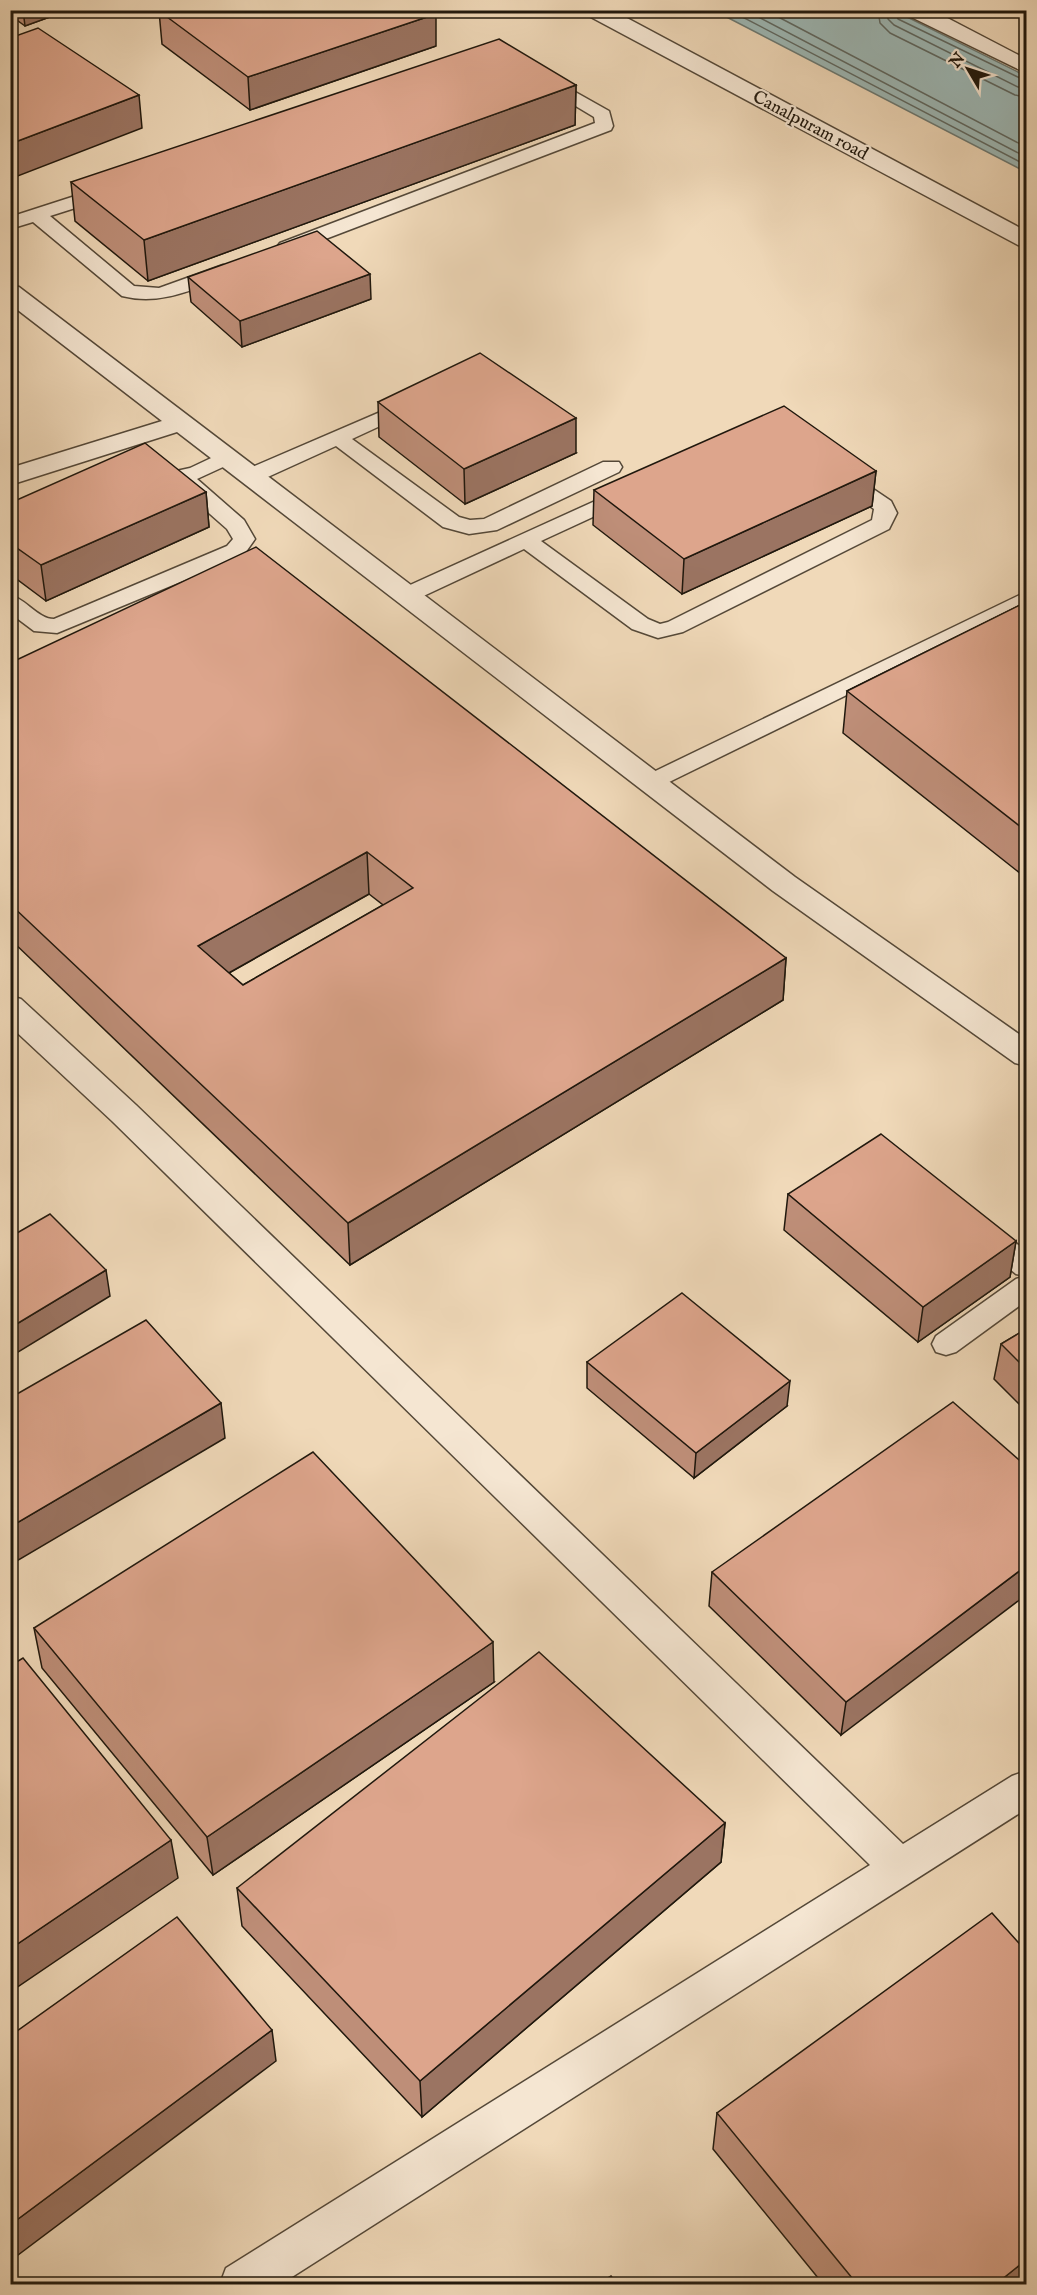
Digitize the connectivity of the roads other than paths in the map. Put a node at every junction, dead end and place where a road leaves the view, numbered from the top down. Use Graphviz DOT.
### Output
graph roads {
  1 [pos="595,10"];
  2 [pos="915,10"];
  3 [pos="1026,67"];
  4 [pos="525,68"];
  5 [pos="128,184"];
  6 [pos="37,214"];
  7 [pos="10,223"];
  8 [pos="1026,240"];
  9 [pos="272,252"];
  10 [pos="239,265"];
  11 [pos="10,292"];
  12 [pos="399,410"];
  13 [pos="180,423"];
  14 [pos="337,437"];
  15 [pos="226,457"];
  16 [pos="611,467"];
  17 [pos="826,468"];
  18 [pos="144,475"];
  19 [pos="251,476"];
  20 [pos="10,477"];
  21 [pos="181,477"];
  22 [pos="642,486"];
  23 [pos="525,540"];
  24 [pos="407,595"];
  25 [pos="1026,599"];
  26 [pos="10,602"];
  27 [pos="651,782"];
  28 [pos="10,1007"];
  29 [pos="1026,1055"];
  30 [pos="962,1216"];
  31 [pos="1026,1266"];
  32 [pos="1026,1287"];
  33 [pos="946,1344"];
  34 [pos="1026,1788"];
  35 [pos="901,1869"];
  36 [pos="242,2284"];
  1 -- 8 [label="street, Canalpuram road"];
  2 -- 3 [label="street"];
  4 -- 9 [label="lane"];
  5 -- 6 [label="lane"];
  6 -- 7 [label="lane"];
  6 -- 10 [label="lane"];
  11 -- 13 [label="street"];
  12 -- 14 [label="lane"];
  13 -- 15 [label="street"];
  13 -- 20 [label="street"];
  14 -- 16 [label="lane"];
  14 -- 19 [label="lane"];
  15 -- 19 [label="street"];
  15 -- 21 [label="lane"];
  17 -- 23 [label="lane"];
  18 -- 21 [label="lane"];
  19 -- 24 [label="street"];
  21 -- 26 [label="lane"];
  22 -- 23 [label="lane"];
  23 -- 24 [label="lane"];
  24 -- 27 [label="street"];
  25 -- 27 [label="lane"];
  27 -- 29 [label="street"];
  28 -- 35 [label="street"];
  30 -- 31 [label="lane"];
  32 -- 33 [label="lane"];
  34 -- 35 [label="street"];
  35 -- 36 [label="street"];
}
